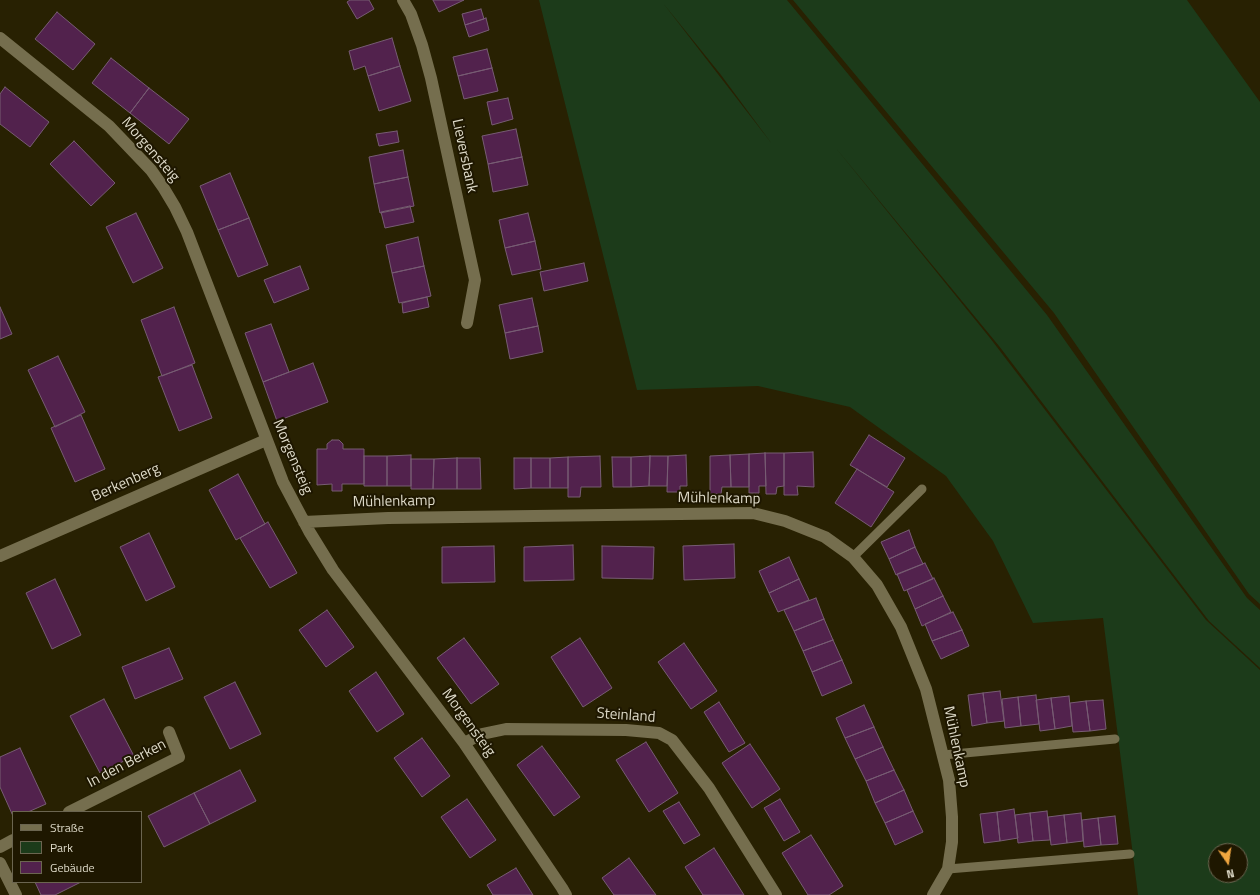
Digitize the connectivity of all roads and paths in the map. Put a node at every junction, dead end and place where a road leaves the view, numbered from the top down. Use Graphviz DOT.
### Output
graph roads {
  1 [pos="403,0"];
  2 [pos="0,38"];
  3 [pos="466,323"];
  4 [pos="266,440"];
  5 [pos="922,489"];
  6 [pos="304,522"];
  7 [pos="0,556"];
  8 [pos="853,556"];
  9 [pos="168,732"];
  10 [pos="1115,739"];
  11 [pos="464,743"];
  12 [pos="943,755"];
  13 [pos="71,811"];
  14 [pos="12,841"];
  15 [pos="0,847"];
  16 [pos="1130,854"];
  17 [pos="0,863"];
  18 [pos="948,869"];
  19 [pos="16,895"];
  20 [pos="566,895"];
  21 [pos="776,895"];
  22 [pos="933,895"];
  1 -- 3 [label="street, Lieversbank"];
  2 -- 4 [label="street, Morgensteig"];
  4 -- 6 [label="street, Morgensteig"];
  4 -- 7 [label="street, Berkenberg"];
  5 -- 8 [label="lane"];
  6 -- 8 [label="street, Mühlenkamp"];
  6 -- 11 [label="street, Morgensteig"];
  8 -- 12 [label="street, Mühlenkamp"];
  9 -- 13 [label="street, In den Berken"];
  10 -- 12 [label="lane"];
  11 -- 20 [label="street, Morgensteig"];
  11 -- 21 [label="street, Steinland"];
  12 -- 18 [label="street, Mühlenkamp"];
  14 -- 15 [label="street"];
  16 -- 18 [label="lane"];
  17 -- 19 [label="street"];
  18 -- 22 [label="street, Mühlenkamp"];
}
